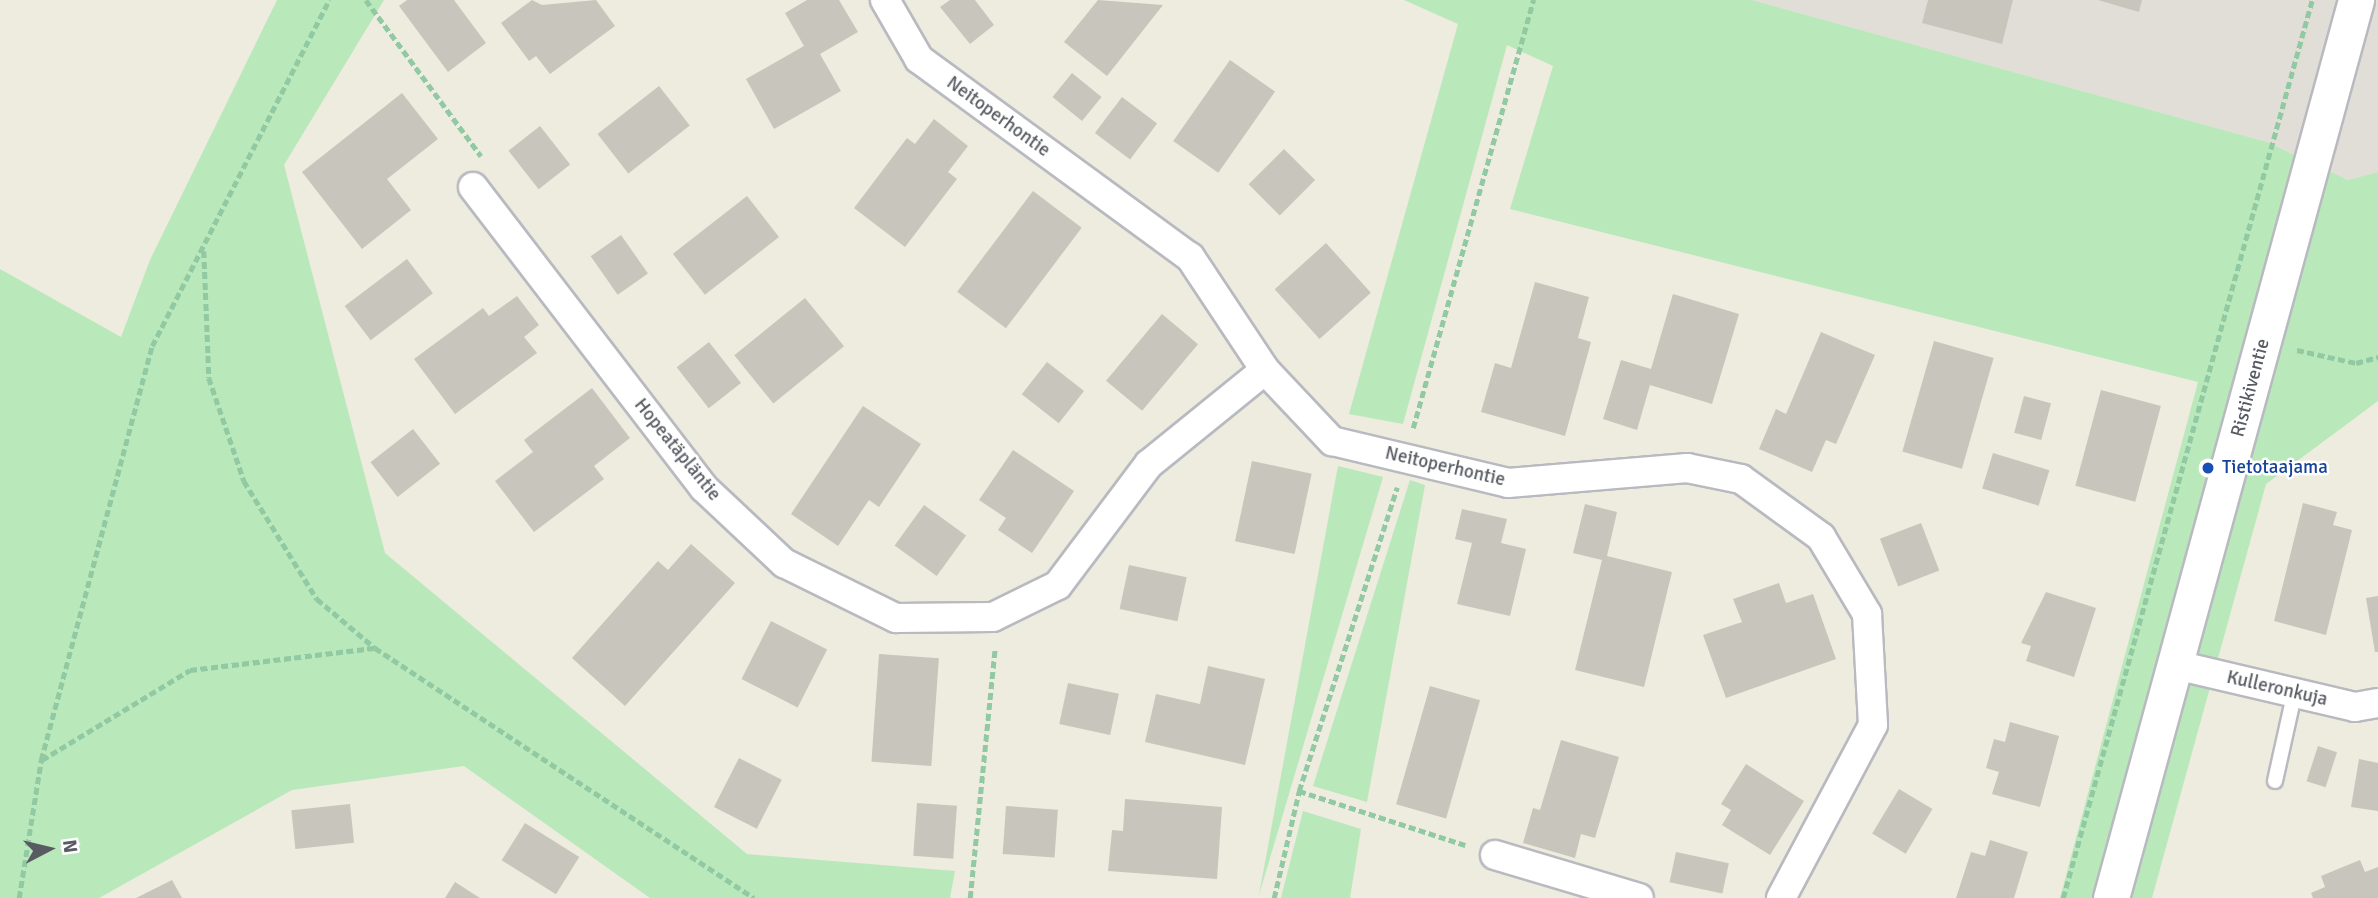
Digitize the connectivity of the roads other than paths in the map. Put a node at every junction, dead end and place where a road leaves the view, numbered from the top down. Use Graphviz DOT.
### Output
graph roads {
  1 [pos="885,0"];
  2 [pos="2356,0"];
  3 [pos="473,187"];
  4 [pos="1265,370"];
  5 [pos="2176,665"];
  6 [pos="2294,695"];
  7 [pos="2378,702"];
  8 [pos="2275,781"];
  9 [pos="1496,855"];
  10 [pos="1639,898"];
  11 [pos="1781,898"];
  12 [pos="2111,898"];
  1 -- 4 [label="street, Neitoperhontie"];
  2 -- 5 [label="street, Ristikiventie"];
  3 -- 4 [label="street, Hopeatäpläntie"];
  4 -- 11 [label="street, Neitoperhontie"];
  5 -- 6 [label="street, Kulleronkuja"];
  5 -- 12 [label="street, Ristikiventie"];
  6 -- 7 [label="street, Kulleronkuja"];
  6 -- 8 [label="lane"];
  9 -- 10 [label="street"];
}
